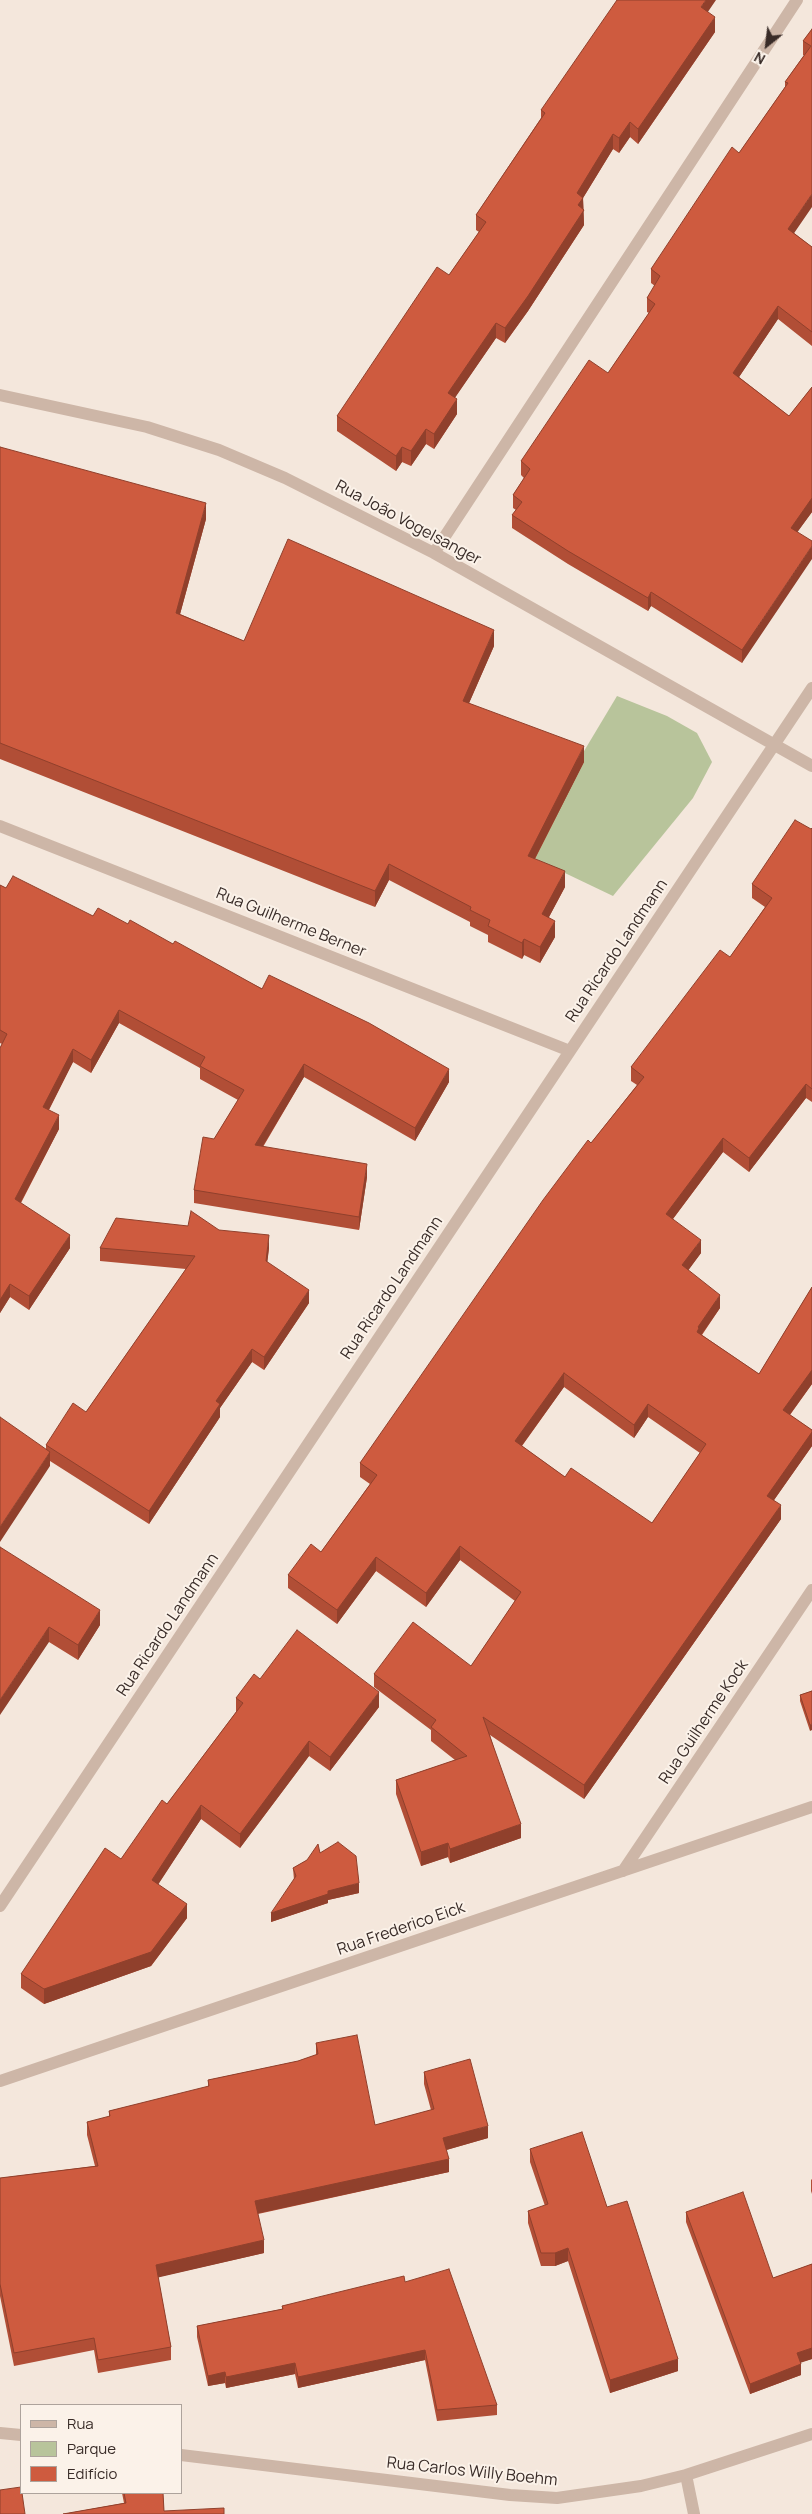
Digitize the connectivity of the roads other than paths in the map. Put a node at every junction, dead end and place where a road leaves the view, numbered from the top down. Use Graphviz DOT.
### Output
graph roads {
  1 [pos="797,0"];
  2 [pos="0,395"];
  3 [pos="434,553"];
  4 [pos="812,688"];
  5 [pos="774,745"];
  6 [pos="812,766"];
  7 [pos="0,826"];
  8 [pos="570,1051"];
  9 [pos="812,1590"];
  10 [pos="812,1807"];
  11 [pos="623,1871"];
  12 [pos="0,1906"];
  13 [pos="0,2081"];
  14 [pos="0,2433"];
  15 [pos="812,2434"];
  16 [pos="20,2435"];
  17 [pos="182,2455"];
  18 [pos="686,2475"];
  19 [pos="694,2514"];
  1 -- 3 [label="street"];
  2 -- 3 [label="street, Rua João Vogelsanger"];
  3 -- 5 [label="street, Rua João Vogelsanger"];
  4 -- 5 [label="street, Rua Ricardo Landmann"];
  5 -- 6 [label="street, Rua João Vogelsanger"];
  5 -- 8 [label="street, Rua Ricardo Landmann"];
  7 -- 8 [label="street, Rua Guilherme Berner"];
  8 -- 12 [label="street, Rua Ricardo Landmann"];
  9 -- 11 [label="street, Rua Guilherme Kock"];
  10 -- 11 [label="street, Rua Frederico Eick"];
  11 -- 13 [label="street, Rua Frederico Eick"];
  14 -- 16 [label="street"];
  15 -- 18 [label="street, Rua Carlos Willy Boehm"];
  17 -- 18 [label="street, Rua Carlos Willy Boehm"];
  18 -- 19 [label="street"];
}
